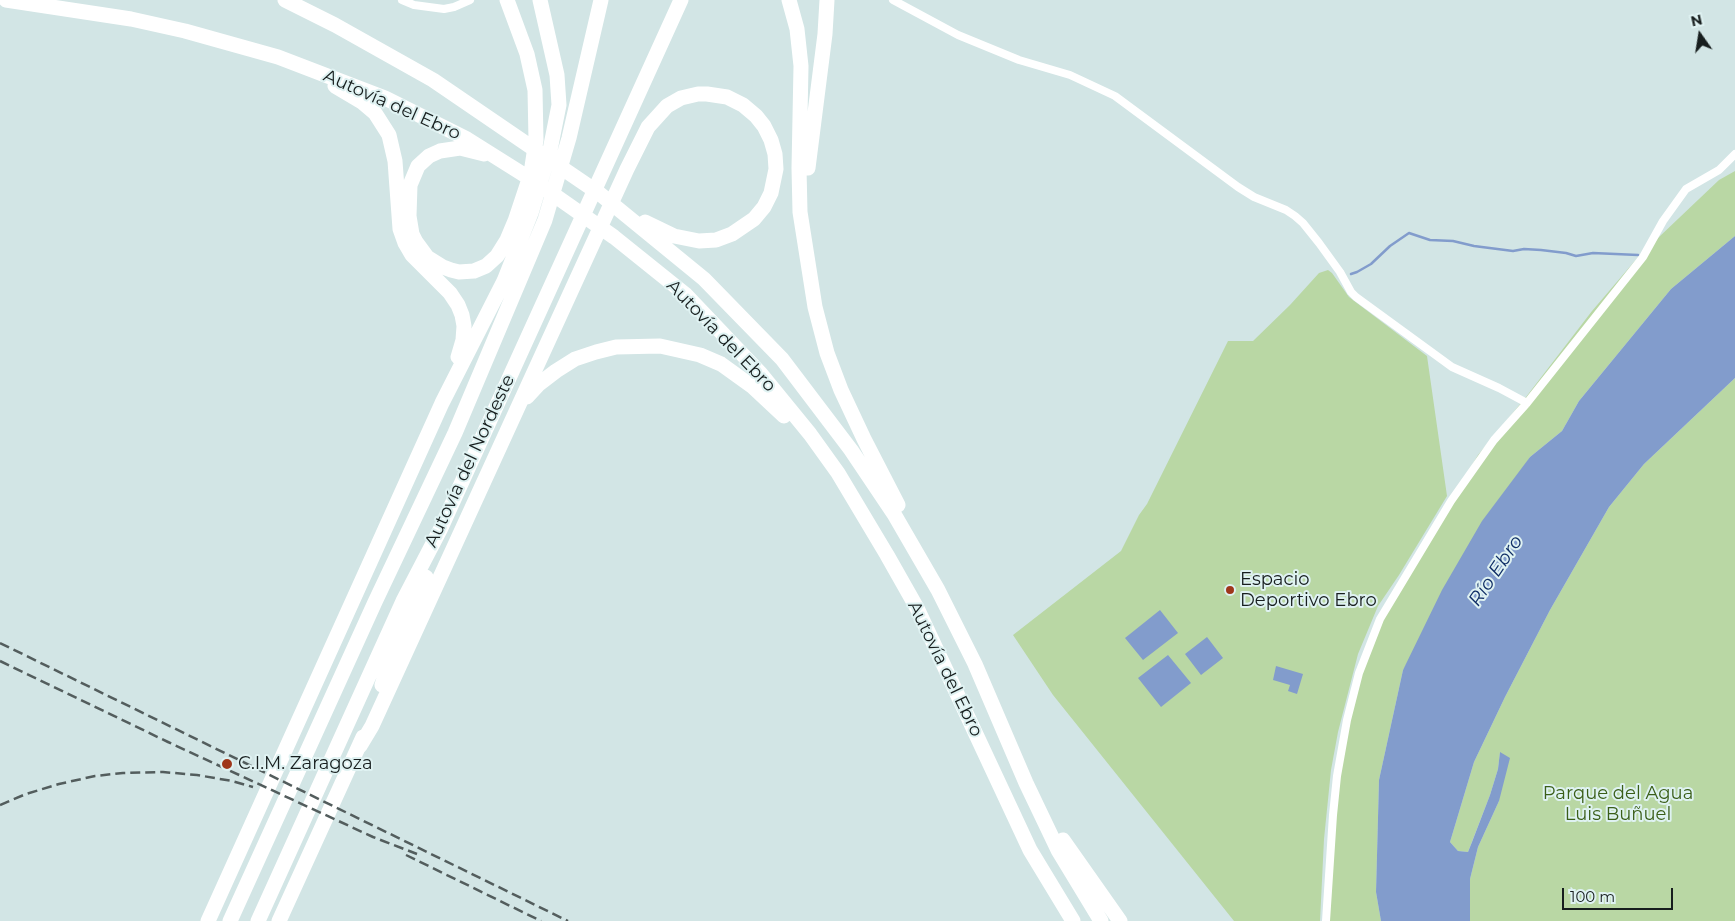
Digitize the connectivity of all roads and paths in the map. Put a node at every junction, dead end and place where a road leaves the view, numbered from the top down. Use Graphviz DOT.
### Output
graph roads {
  1 [pos="6,0"];
  2 [pos="285,0"];
  3 [pos="402,0"];
  4 [pos="470,0"];
  5 [pos="507,0"];
  6 [pos="540,0"];
  7 [pos="601,0"];
  8 [pos="681,0"];
  9 [pos="789,0"];
  10 [pos="827,0"];
  11 [pos="893,0"];
  12 [pos="314,70"];
  13 [pos="505,128"];
  14 [pos="1735,154"];
  15 [pos="496,156"];
  16 [pos="527,208"];
  17 [pos="804,245"];
  18 [pos="442,403"];
  19 [pos="1527,403"];
  20 [pos="516,410"];
  21 [pos="855,502"];
  22 [pos="420,506"];
  23 [pos="440,528"];
  24 [pos="348,613"];
  25 [pos="975,664"];
  26 [pos="997,715"];
  27 [pos="360,746"];
  28 [pos="1030,850"];
  29 [pos="208,921"];
  30 [pos="230,921"];
  31 [pos="258,921"];
  32 [pos="279,921"];
  33 [pos="1062,921"];
  34 [pos="1073,921"];
  35 [pos="1101,921"];
  36 [pos="1120,921"];
  37 [pos="1326,921"];
  1 -- 12 [label="highway, Autovía del Ebro"];
  2 -- 13 [label="highway, Autovía del Ebro"];
  3 -- 4 [label="street"];
  5 -- 16 [label="highway"];
  6 -- 16 [label="highway"];
  7 -- 22 [label="highway, Autovía del Nordeste"];
  8 -- 23 [label="highway, Autovía del Nordeste"];
  9 -- 17 [label="highway"];
  10 -- 17 [label="highway"];
  11 -- 19 [label="street"];
  12 -- 15 [label="highway, Autovía del Ebro"];
  12 -- 18 [label="highway"];
  13 -- 20 [label="highway"];
  13 -- 25 [label="highway, Autovía del Ebro"];
  14 -- 19 [label="street"];
  15 -- 16 [label="highway"];
  15 -- 21 [label="highway, Autovía del Ebro"];
  16 -- 18 [label="highway"];
  17 -- 25 [label="highway"];
  18 -- 24 [label="highway"];
  19 -- 37 [label="street"];
  20 -- 21 [label="highway"];
  20 -- 27 [label="highway"];
  21 -- 28 [label="highway, Autovía del Ebro"];
  22 -- 24 [label="highway"];
  22 -- 30 [label="highway, Autovía del Nordeste"];
  23 -- 27 [label="highway"];
  23 -- 31 [label="highway, Autovía del Nordeste"];
  24 -- 29 [label="highway"];
  25 -- 26 [label="highway, Autovía del Ebro"];
  26 -- 35 [label="highway, Autovía del Ebro"];
  26 -- 36 [label="highway"];
  27 -- 32 [label="highway"];
  28 -- 33 [label="highway"];
  28 -- 34 [label="highway, Autovía del Ebro"];
}
